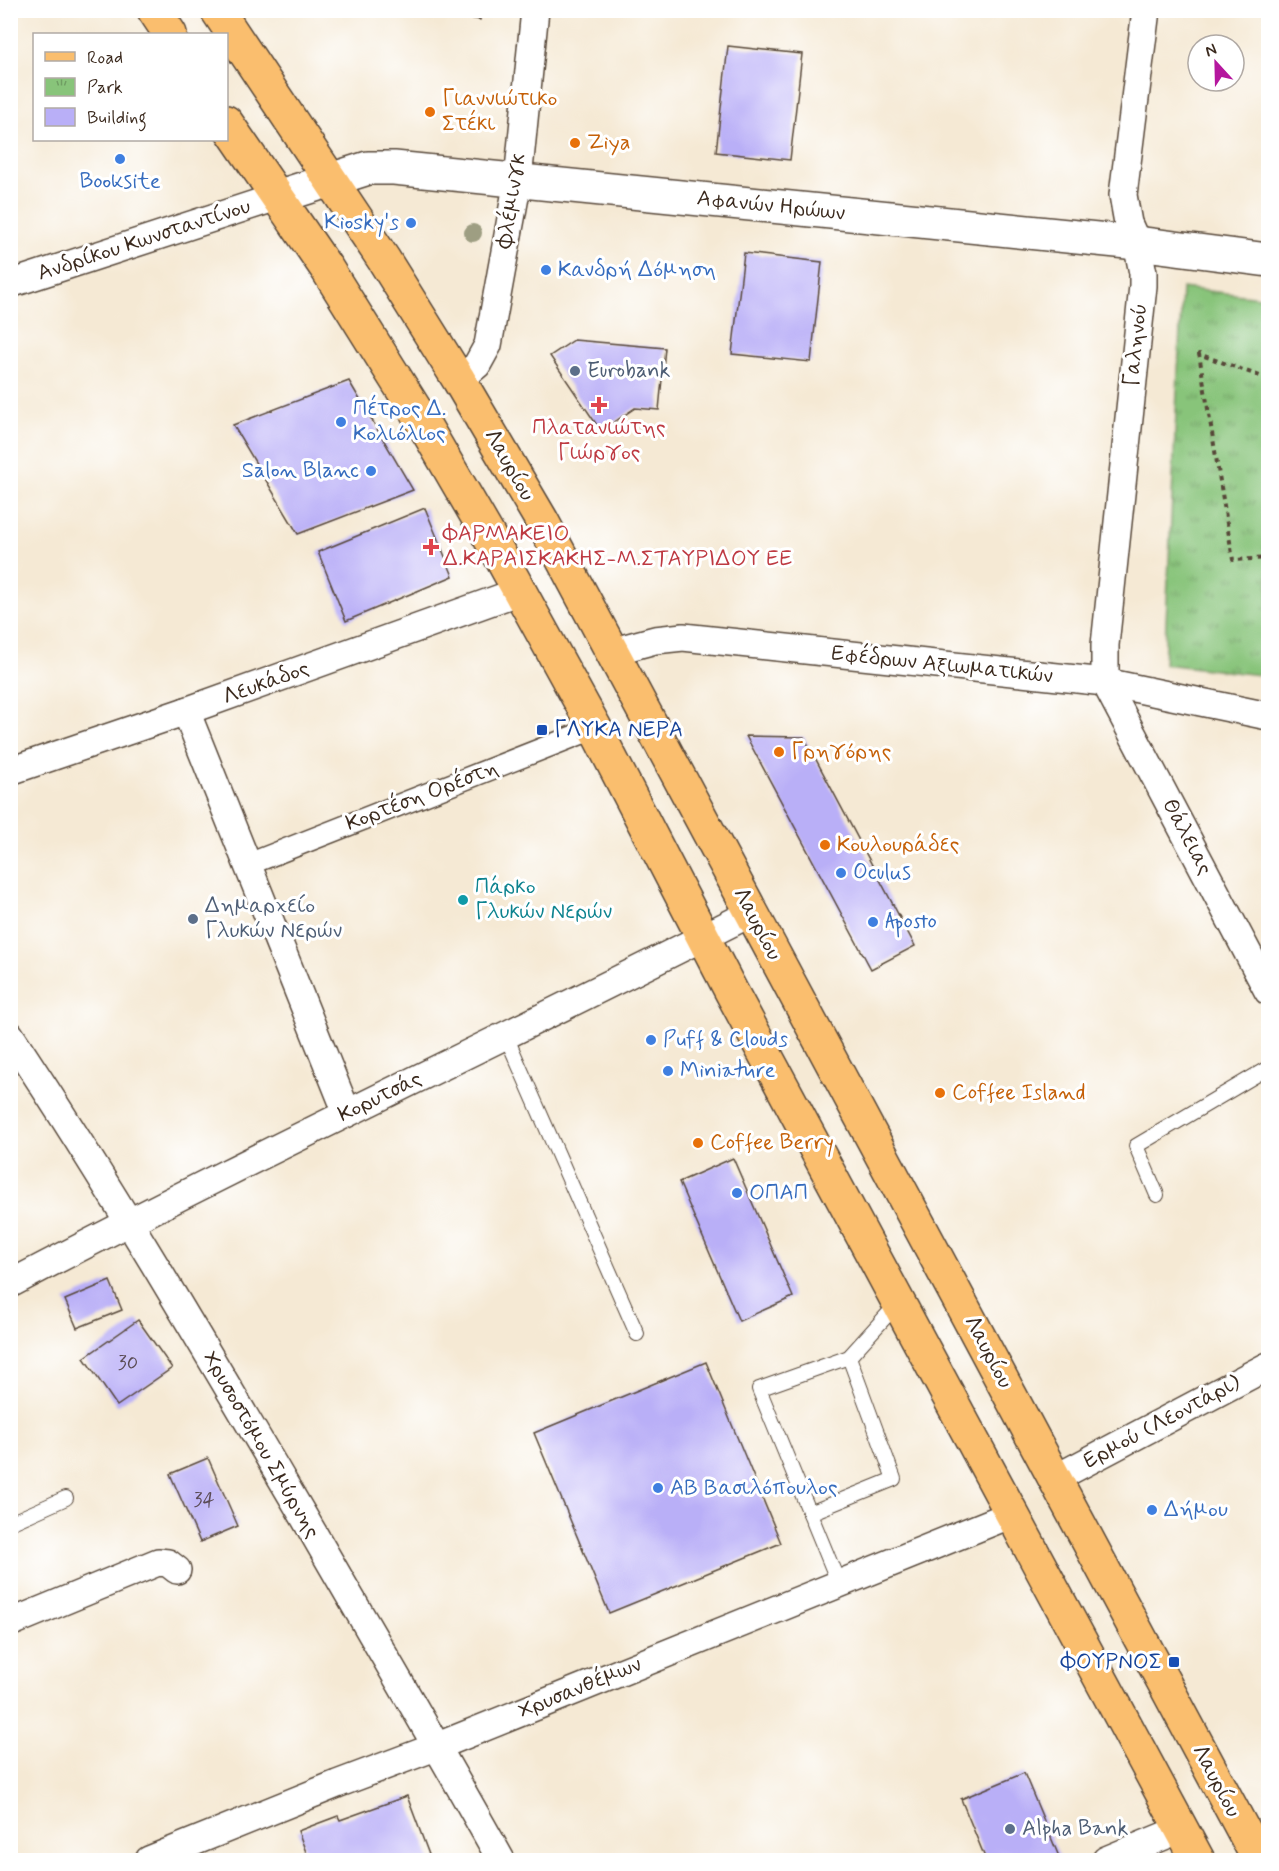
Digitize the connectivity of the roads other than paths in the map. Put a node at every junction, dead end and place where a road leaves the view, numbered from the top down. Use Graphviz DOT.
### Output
graph roads {
  1 [pos="154,10"];
  2 [pos="217,10"];
  3 [pos="535,10"];
  4 [pos="1146,10"];
  5 [pos="169,33"];
  6 [pos="228,125"];
  7 [pos="330,179"];
  8 [pos="518,180"];
  9 [pos="277,197"];
  10 [pos="1137,243"];
  11 [pos="1269,260"];
  12 [pos="10,284"];
  13 [pos="459,380"];
  14 [pos="520,591"];
  15 [pos="614,651"];
  16 [pos="1105,682"];
  17 [pos="186,711"];
  18 [pos="1269,716"];
  19 [pos="595,728"];
  20 [pos="10,771"];
  21 [pos="249,864"];
  22 [pos="751,913"];
  23 [pos="703,938"];
  24 [pos="1269,991"];
  25 [pos="10,1035"];
  26 [pos="506,1036"];
  27 [pos="1269,1068"];
  28 [pos="347,1113"];
  29 [pos="1157,1195"];
  30 [pos="129,1221"];
  31 [pos="10,1284"];
  32 [pos="898,1303"];
  33 [pos="637,1334"];
  34 [pos="849,1357"];
  35 [pos="1269,1366"];
  36 [pos="1056,1478"];
  37 [pos="66,1498"];
  38 [pos="810,1513"];
  39 [pos="1012,1514"];
  40 [pos="10,1523"];
  41 [pos="177,1570"];
  42 [pos="839,1584"];
  43 [pos="10,1623"];
  44 [pos="438,1746"];
  45 [pos="1181,1829"];
  46 [pos="149,1860"];
  47 [pos="501,1860"];
  48 [pos="1106,1860"];
  49 [pos="1198,1860"];
  50 [pos="1259,1860"];
  1 -- 5 [label="main road"];
  2 -- 7 [label="main road, Λαυρίου"];
  3 -- 8 [label="street, Φλέμινγκ"];
  4 -- 10 [label="street, Γαληνού"];
  6 -- 9 [label="main road"];
  7 -- 8 [label="street, Αφανών Ηρώων"];
  7 -- 9 [label="street, Αφανών Ηρώων"];
  7 -- 13 [label="main road, Λαυρίου"];
  8 -- 10 [label="street, Αφανών Ηρώων"];
  8 -- 13 [label="street, Φλέμινγκ"];
  9 -- 12 [label="street, Ανδρίκου Κωνσταντίνου"];
  9 -- 14 [label="main road"];
  10 -- 11 [label="street, Αφανών Ηρώων"];
  10 -- 16 [label="street, Γαληνού"];
  13 -- 15 [label="main road, Λαυρίου"];
  14 -- 17 [label="street, Λευκάδος"];
  14 -- 19 [label="main road"];
  15 -- 16 [label="street, Εφέδρων Αξιωματικών"];
  15 -- 22 [label="main road, Λαυρίου"];
  16 -- 18 [label="street, Εφέδρων Αξιωματικών"];
  16 -- 24 [label="street, Θάλειας"];
  17 -- 20 [label="street, Λευκάδος"];
  17 -- 21 [label="street"];
  19 -- 21 [label="street, Κορτέση Ορέστη"];
  19 -- 23 [label="main road"];
  21 -- 28 [label="street"];
  22 -- 23 [label="street, Κορυτσάς"];
  22 -- 36 [label="main road, Λαυρίου"];
  23 -- 26 [label="street, Κορυτσάς"];
  23 -- 32 [label="main road"];
  25 -- 30 [label="street, Χρυσοστόμου Σμύρνης"];
  26 -- 28 [label="street, Κορυτσάς"];
  26 -- 33 [label="lane"];
  27 -- 29 [label="lane"];
  28 -- 30 [label="street, Κορυτσάς"];
  30 -- 31 [label="street, Κορυτσάς"];
  30 -- 44 [label="street, Χρυσοστόμου Σμύρνης"];
  32 -- 34 [label="lane"];
  32 -- 39 [label="main road"];
  34 -- 38 [label="lane"];
  34 -- 38 [label="lane"];
  35 -- 36 [label="street, Ερμού (Λεοντάρι)"];
  36 -- 50 [label="main road, Λαυρίου"];
  37 -- 40 [label="lane"];
  38 -- 42 [label="lane"];
  39 -- 42 [label="street, Χρυσανθέμων"];
  39 -- 45 [label="main road"];
  41 -- 43 [label="street"];
  42 -- 44 [label="street, Χρυσανθέμων"];
  44 -- 46 [label="street, Χρυσανθέμων"];
  44 -- 47 [label="street, Χρυσοστόμου Σμύρνης"];
  45 -- 48 [label="street"];
  45 -- 49 [label="main road"];
}
